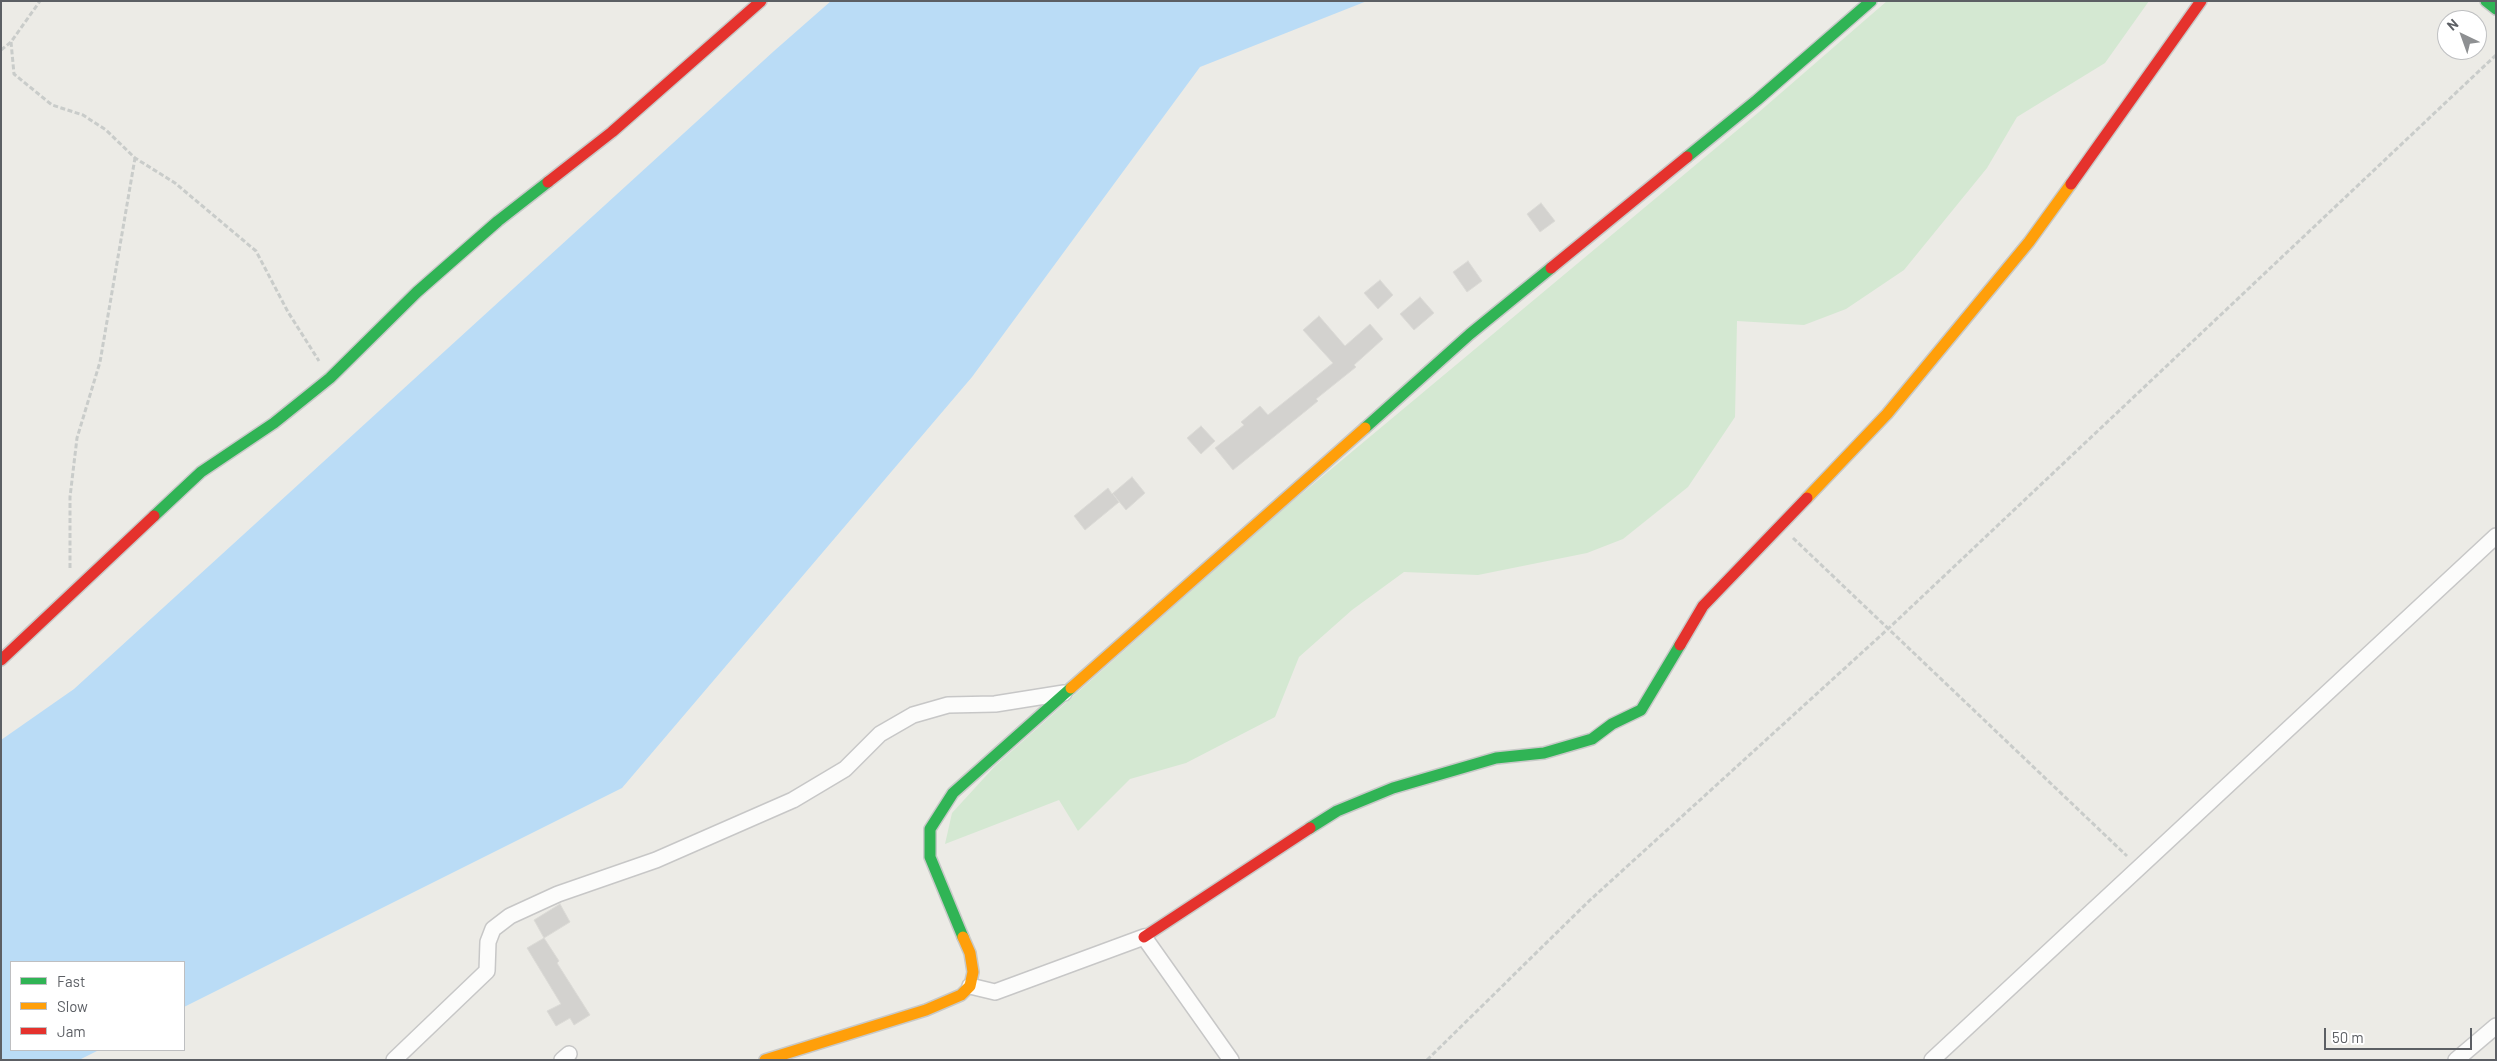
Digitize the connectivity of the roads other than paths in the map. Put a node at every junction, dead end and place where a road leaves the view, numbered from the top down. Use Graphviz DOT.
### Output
graph roads {
  1 [pos="761,1"];
  2 [pos="1871,1"];
  3 [pos="2201,1"];
  4 [pos="2486,1"];
  5 [pos="2496,9"];
  6 [pos="2496,536"];
  7 [pos="1,660"];
  8 [pos="1065,693"];
  9 [pos="1144,937"];
  10 [pos="970,986"];
  11 [pos="2496,1026"];
  12 [pos="394,1060"];
  13 [pos="765,1060"];
  14 [pos="1231,1060"];
  15 [pos="1932,1060"];
  16 [pos="2456,1060"];
  1 -- 7 [label="main road"];
  2 -- 8 [label="main road"];
  3 -- 9 [label="main road"];
  4 -- 5 [label="main road"];
  6 -- 15 [label="street"];
  8 -- 10 [label="main road"];
  8 -- 12 [label="street"];
  9 -- 10 [label="street"];
  9 -- 14 [label="street"];
  10 -- 13 [label="main road"];
  11 -- 16 [label="street"];
}
